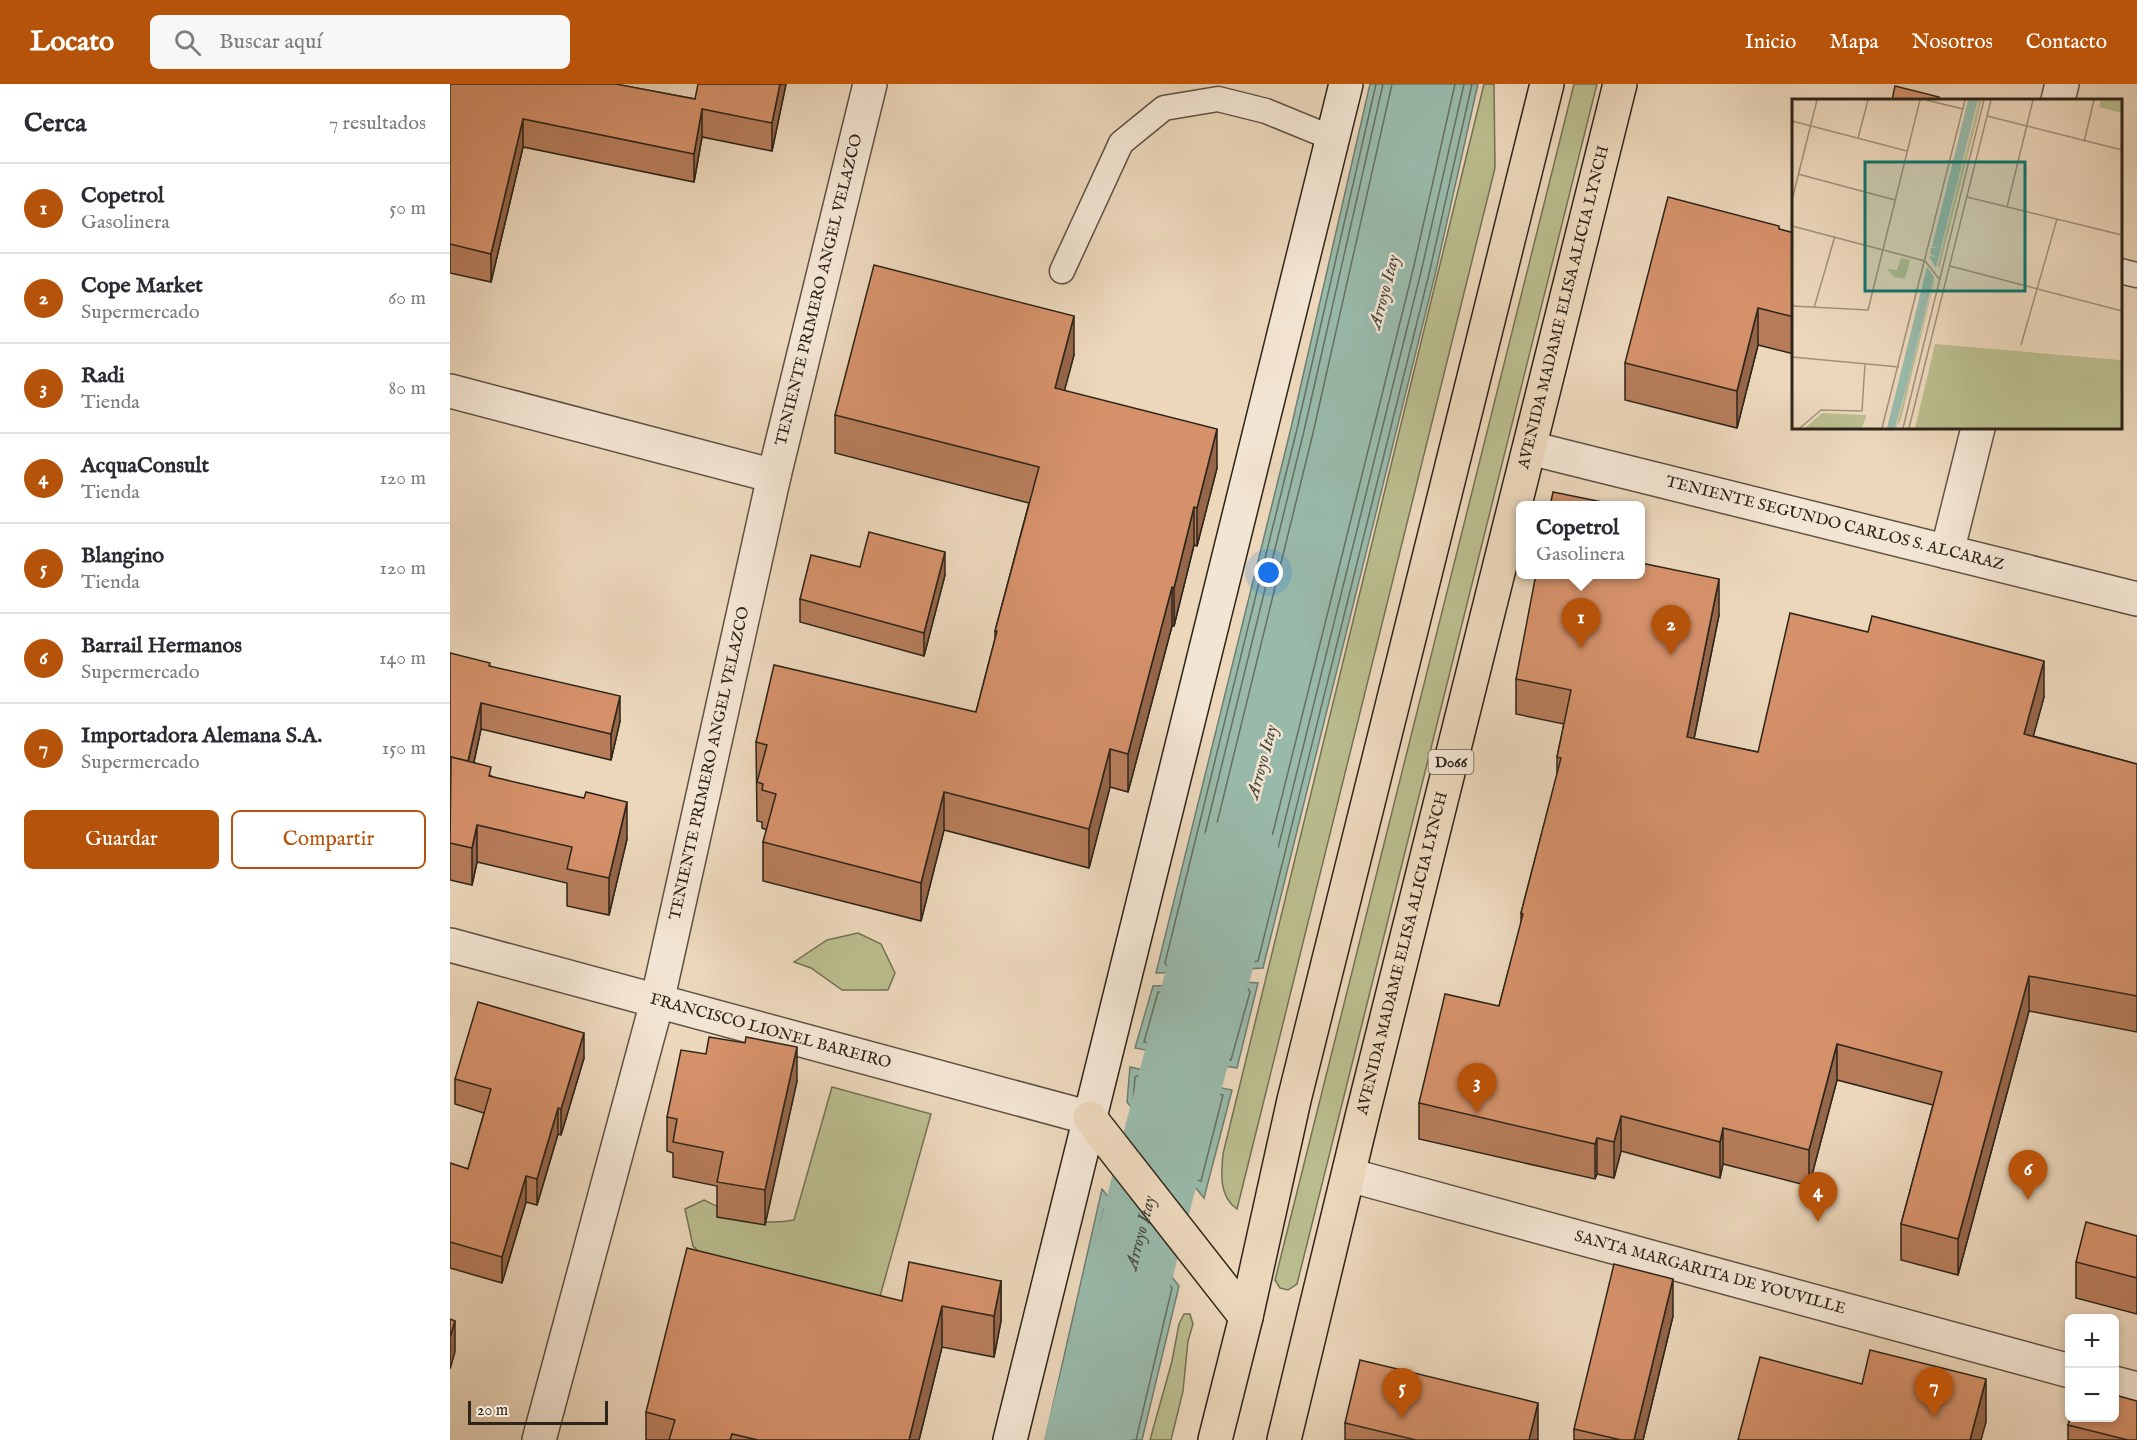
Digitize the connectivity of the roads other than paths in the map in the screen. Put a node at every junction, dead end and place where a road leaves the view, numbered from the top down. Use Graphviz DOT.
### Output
graph roads {
  1 [pos="870,84"];
  2 [pos="1346,84"];
  3 [pos="1548,84"];
  4 [pos="1620,84"];
  5 [pos="2062,84"];
  6 [pos="2058,99"];
  7 [pos="1332,138"];
  8 [pos="1062,271"];
  9 [pos="2122,271"];
  10 [pos="2137,275"];
  11 [pos="450,392"];
  12 [pos="1978,429"];
  13 [pos="1530,448"];
  14 [pos="774,476"];
  15 [pos="1517,501"];
  16 [pos="1516,504"];
  17 [pos="1947,552"];
  18 [pos="2137,598"];
  19 [pos="450,945"];
  20 [pos="657,1002"];
  21 [pos="1090,1118"];
  22 [pos="1348,1175"];
  23 [pos="1246,1317"];
  24 [pos="2065,1370"];
  25 [pos="2119,1384"];
  26 [pos="2137,1389"];
  27 [pos="539,1440"];
  28 [pos="1010,1440"];
  29 [pos="1215,1440"];
  30 [pos="1284,1440"];
  1 -- 14 [label="street, TENIENTE PRIMERO ANGEL VELAZCO"];
  2 -- 7 [label="street"];
  3 -- 23 [label="highway"];
  4 -- 13 [label="highway, AVENIDA MADAME ELISA ALICIA LYNCH / D066"];
  5 -- 6 [label="street"];
  7 -- 8 [label="lane"];
  7 -- 21 [label="street"];
  9 -- 10 [label="lane"];
  11 -- 14 [label="street"];
  12 -- 17 [label="street"];
  13 -- 15 [label="highway, AVENIDA MADAME ELISA ALICIA LYNCH / D066"];
  13 -- 17 [label="street, TENIENTE SEGUNDO CARLOS S. ALCARAZ"];
  14 -- 20 [label="street, TENIENTE PRIMERO ANGEL VELAZCO"];
  16 -- 22 [label="highway, AVENIDA MADAME ELISA ALICIA LYNCH / D066"];
  17 -- 18 [label="street, TENIENTE SEGUNDO CARLOS S. ALCARAZ"];
  19 -- 20 [label="street, FRANCISCO LIONEL BAREIRO"];
  20 -- 21 [label="street, FRANCISCO LIONEL BAREIRO"];
  20 -- 27 [label="street, TENIENTE PRIMERO ANGEL VELAZCO"];
  21 -- 23 [label="highway"];
  21 -- 28 [label="street"];
  22 -- 24 [label="street, SANTA MARGARITA DE YOUVILLE"];
  22 -- 30 [label="highway, AVENIDA MADAME ELISA ALICIA LYNCH / D066"];
  23 -- 29 [label="highway"];
  25 -- 26 [label="street"];
}
